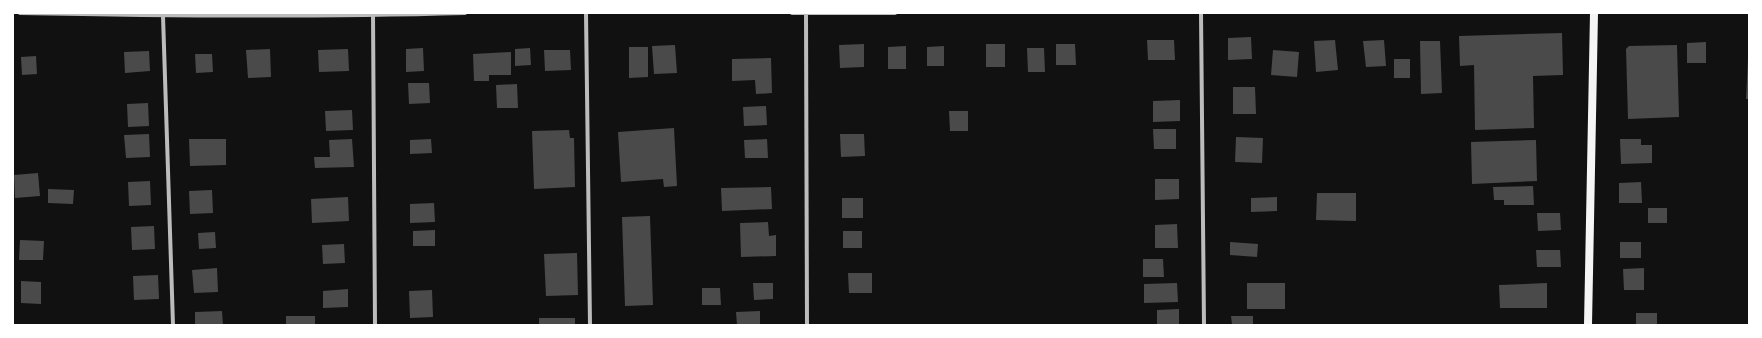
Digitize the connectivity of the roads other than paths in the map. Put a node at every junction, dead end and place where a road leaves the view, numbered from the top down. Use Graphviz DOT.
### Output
graph roads {
  1 [pos="20,13"];
  2 [pos="465,13"];
  3 [pos="586,13"];
  4 [pos="792,13"];
  5 [pos="806,13"];
  6 [pos="895,13"];
  7 [pos="1201,13"];
  8 [pos="1594,13"];
  9 [pos="188,14"];
  10 [pos="373,14"];
  11 [pos="163,16"];
  12 [pos="173,325"];
  13 [pos="375,325"];
  14 [pos="590,325"];
  15 [pos="807,325"];
  16 [pos="1204,325"];
  17 [pos="1588,325"];
  1 -- 11 [label="street"];
  2 -- 10 [label="street"];
  3 -- 14 [label="street"];
  4 -- 5 [label="street"];
  5 -- 6 [label="street"];
  5 -- 15 [label="street"];
  7 -- 16 [label="street"];
  8 -- 17 [label="main road"];
  9 -- 10 [label="street"];
  9 -- 11 [label="street"];
  10 -- 13 [label="street"];
  11 -- 12 [label="street"];
}
